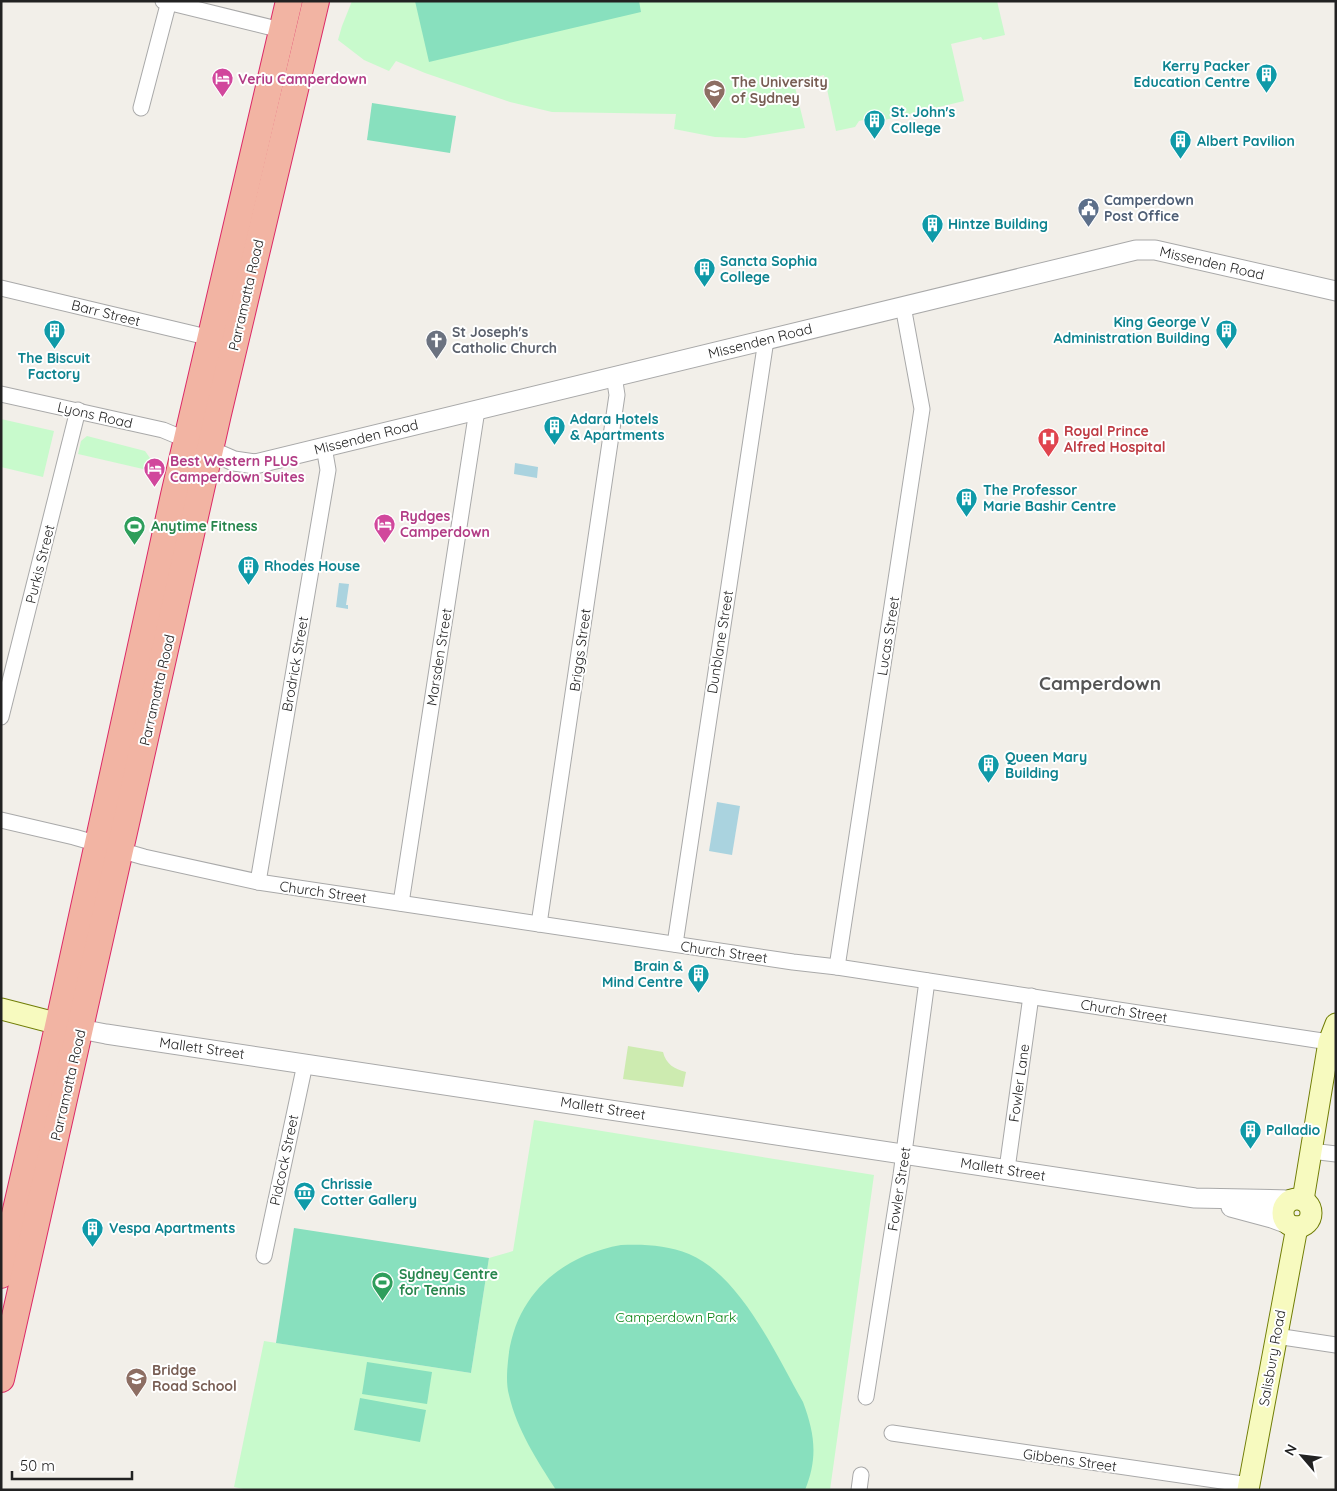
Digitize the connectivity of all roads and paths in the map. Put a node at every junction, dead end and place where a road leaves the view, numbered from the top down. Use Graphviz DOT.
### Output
graph roads {
  1 [pos="289,1"];
  2 [pos="316,1"];
  3 [pos="167,2"];
  4 [pos="281,30"];
  5 [pos="141,108"];
  6 [pos="1,288"];
  7 [pos="1336,291"];
  8 [pos="903,306"];
  9 [pos="211,338"];
  10 [pos="766,340"];
  11 [pos="614,376"];
  12 [pos="1,394"];
  13 [pos="78,410"];
  14 [pos="477,410"];
  15 [pos="198,446"];
  16 [pos="324,447"];
  17 [pos="1,717"];
  18 [pos="1,820"];
  19 [pos="110,847"];
  20 [pos="258,882"];
  21 [pos="401,903"];
  22 [pos="539,924"];
  23 [pos="675,944"];
  24 [pos="837,967"];
  25 [pos="927,981"];
  26 [pos="1031,996"];
  27 [pos="1,1009"];
  28 [pos="70,1026"];
  29 [pos="1332,1033"];
  30 [pos="305,1064"];
  31 [pos="1311,1151"];
  32 [pos="904,1154"];
  33 [pos="1336,1154"];
  34 [pos="1007,1170"];
  35 [pos="1205,1199"];
  36 [pos="1296,1200"];
  37 [pos="1292,1225"];
  38 [pos="264,1256"];
  39 [pos="1,1275"];
  40 [pos="1276,1336"];
  41 [pos="1336,1345"];
  42 [pos="1,1379"];
  43 [pos="866,1397"];
  44 [pos="892,1433"];
  45 [pos="861,1474"];
  46 [pos="1248,1488"];
  47 [pos="859,1490"];
  1 -- 4 [label="highway, Parramatta Road"];
  2 -- 15 [label="highway, Parramatta Road"];
  3 -- 4 [label="street"];
  3 -- 5 [label="street"];
  4 -- 9 [label="highway, Parramatta Road"];
  6 -- 9 [label="street, Barr Street"];
  7 -- 8 [label="street, Missenden Road"];
  8 -- 10 [label="street, Missenden Road"];
  8 -- 24 [label="street, Lucas Street"];
  9 -- 15 [label="highway, Parramatta Road"];
  10 -- 11 [label="street, Missenden Road"];
  10 -- 23 [label="street, Dunblane Street"];
  11 -- 14 [label="street, Missenden Road"];
  11 -- 22 [label="street, Briggs Street"];
  12 -- 13 [label="street, Lyons Road"];
  13 -- 15 [label="street, Lyons Road"];
  13 -- 17 [label="street, Purkis Street"];
  14 -- 16 [label="street, Missenden Road"];
  14 -- 21 [label="street, Marsden Street"];
  15 -- 16 [label="street, Missenden Road"];
  15 -- 19 [label="highway, Parramatta Road"];
  16 -- 20 [label="street, Brodrick Street"];
  18 -- 19 [label="street, Church Street"];
  19 -- 20 [label="street, Church Street"];
  19 -- 28 [label="highway, Parramatta Road"];
  20 -- 21 [label="street, Church Street"];
  21 -- 22 [label="street, Church Street"];
  22 -- 23 [label="street, Church Street"];
  23 -- 24 [label="street, Church Street"];
  24 -- 25 [label="street, Church Street"];
  25 -- 26 [label="street, Church Street"];
  25 -- 32 [label="street, Fowler Street"];
  26 -- 29 [label="street, Church Street"];
  26 -- 34 [label="street, Fowler Lane"];
  27 -- 28 [label="main road, Mallett Street"];
  28 -- 30 [label="street, Mallett Street"];
  28 -- 39 [label="highway, Parramatta Road"];
  28 -- 42 [label="highway, Parramatta Road"];
  29 -- 31 [label="main road"];
  30 -- 32 [label="street, Mallett Street"];
  30 -- 38 [label="street, Pidcock Street"];
  31 -- 33 [label="street"];
  31 -- 36 [label="main road"];
  32 -- 34 [label="street, Mallett Street"];
  32 -- 43 [label="street, Fowler Street"];
  34 -- 35 [label="street, Mallett Street"];
  35 -- 36 [label="street, Mallett Street"];
  35 -- 37 [label="street, Mallett Street"];
  36 -- 37 [label="main road"];
  37 -- 40 [label="main road, Salisbury Road"];
  40 -- 41 [label="street"];
  40 -- 46 [label="main road, Salisbury Road"];
  44 -- 46 [label="street, Gibbens Street"];
  45 -- 47 [label="street"];
}
